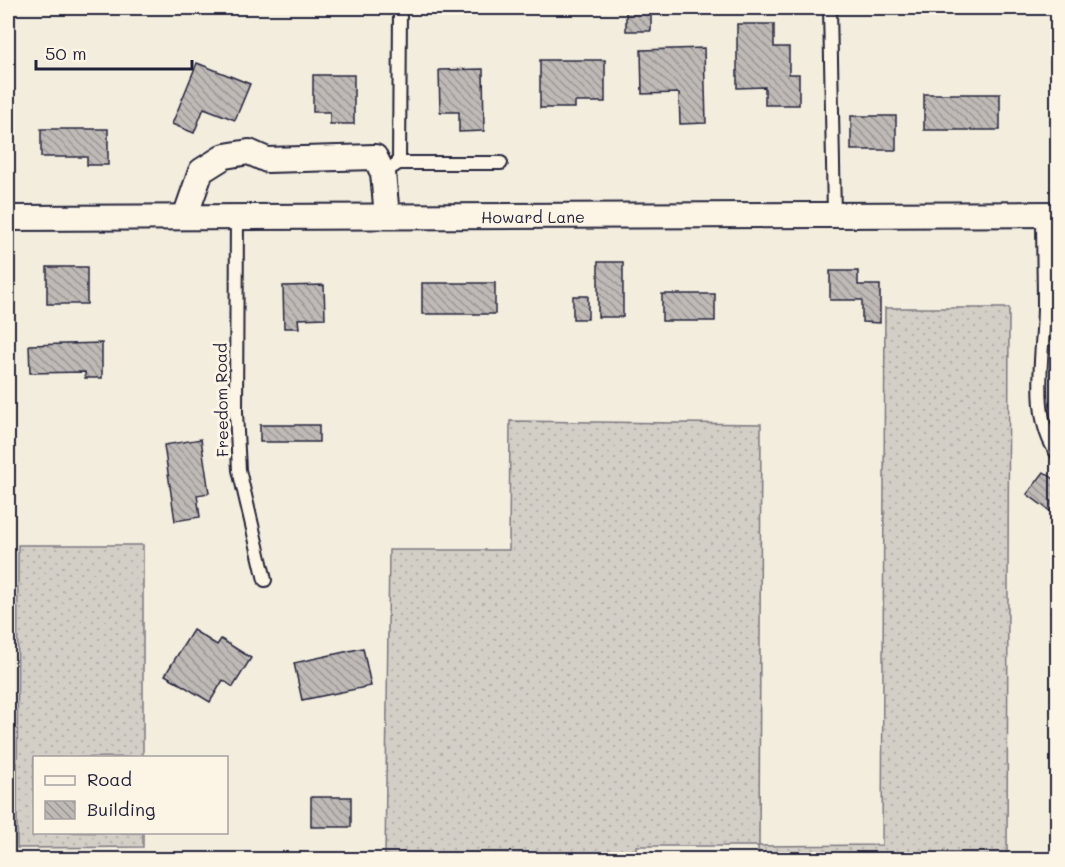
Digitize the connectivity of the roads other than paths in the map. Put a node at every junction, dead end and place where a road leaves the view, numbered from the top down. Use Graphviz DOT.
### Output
graph roads {
  1 [pos="400,8"];
  2 [pos="830,8"];
  3 [pos="501,163"];
  4 [pos="391,168"];
  5 [pos="1050,214"];
  6 [pos="834,215"];
  7 [pos="237,216"];
  8 [pos="387,216"];
  9 [pos="185,217"];
  10 [pos="8,218"];
  11 [pos="1058,455"];
  12 [pos="265,580"];
  1 -- 4 [label="lane"];
  2 -- 6 [label="lane"];
  3 -- 4 [label="lane"];
  4 -- 8 [label="street"];
  4 -- 9 [label="street"];
  5 -- 6 [label="street, Howard Lane"];
  5 -- 11 [label="lane"];
  6 -- 8 [label="street, Howard Lane"];
  7 -- 8 [label="street, Howard Lane"];
  7 -- 9 [label="street, Howard Lane"];
  7 -- 12 [label="lane, Freedom Road"];
  9 -- 10 [label="street, Howard Lane"];
}
